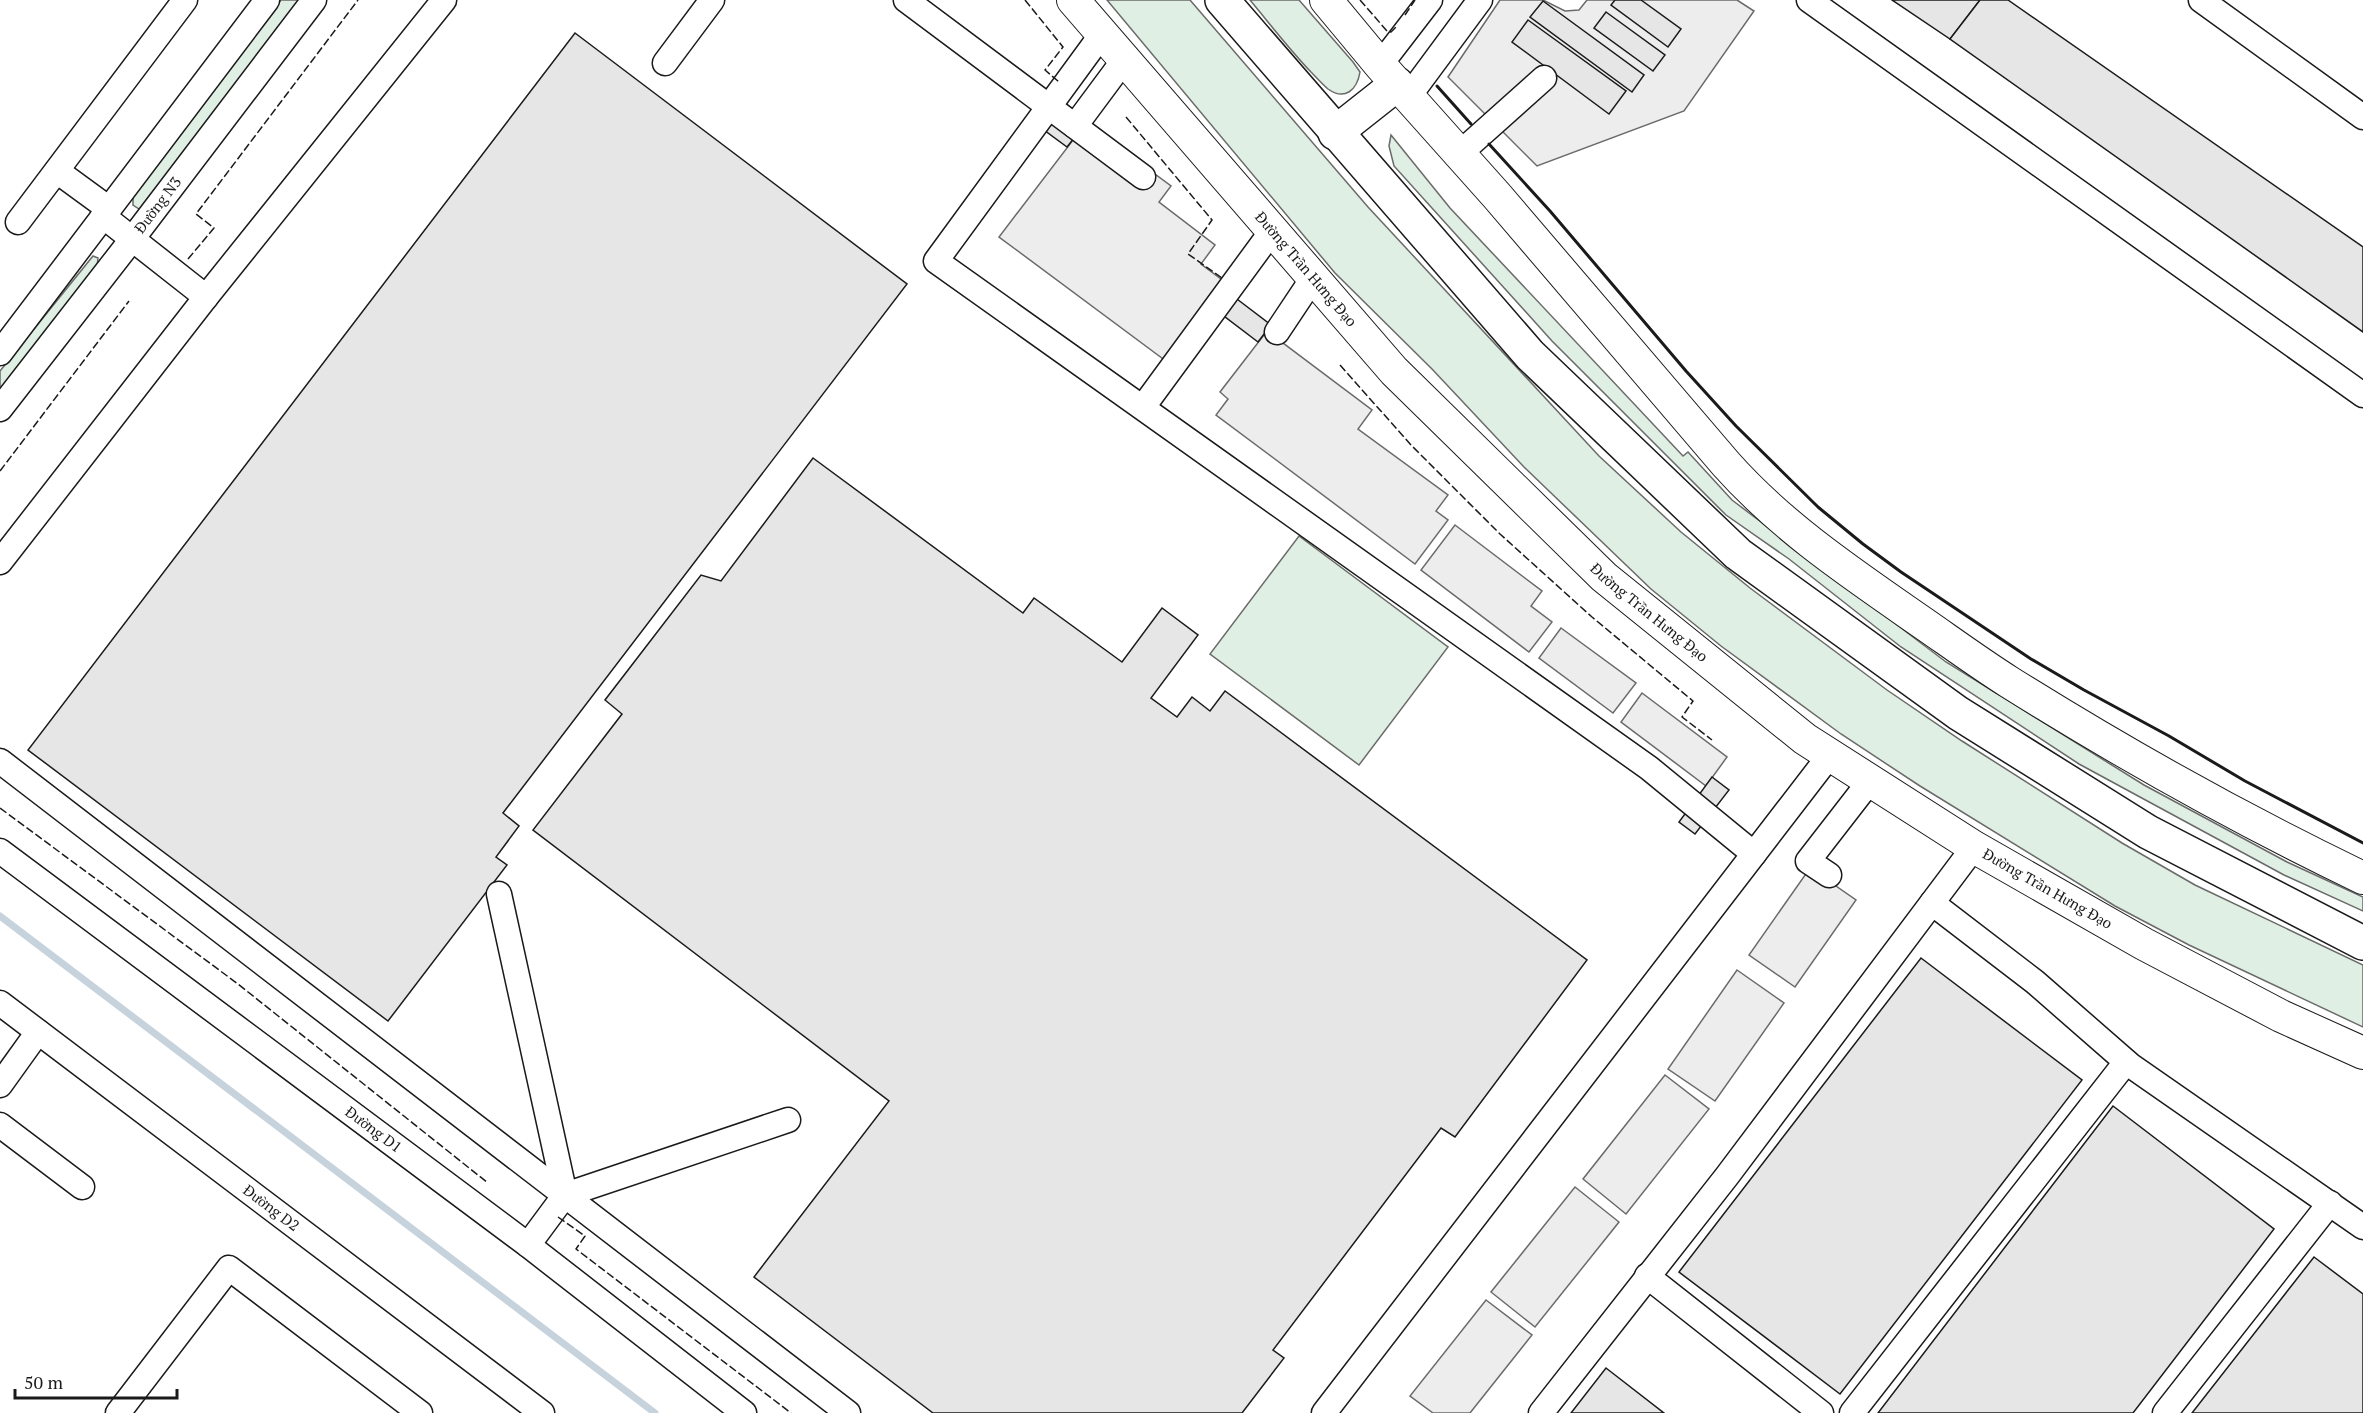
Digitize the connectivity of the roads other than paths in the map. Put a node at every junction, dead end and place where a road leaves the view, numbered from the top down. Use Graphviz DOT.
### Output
graph roads {
  1 [pos="185,0"];
  2 [pos="267,0"];
  3 [pos="314,0"];
  4 [pos="444,0"];
  5 [pos="712,0"];
  6 [pos="906,0"];
  7 [pos="1073,0"];
  8 [pos="1222,0"];
  9 [pos="1326,0"];
  10 [pos="1430,0"];
  11 [pos="1480,0"];
  12 [pos="1809,0"];
  13 [pos="2201,0"];
  14 [pos="1102,34"];
  15 [pos="1124,60"];
  16 [pos="665,63"];
  17 [pos="1544,78"];
  18 [pos="1395,82"];
  19 [pos="1049,106"];
  20 [pos="2363,117"];
  21 [pos="1075,126"];
  22 [pos="1335,133"];
  23 [pos="1459,154"];
  24 [pos="57,171"];
  25 [pos="1143,177"];
  26 [pos="106,212"];
  27 [pos="18,222"];
  28 [pos="1272,231"];
  29 [pos="134,238"];
  30 [pos="1313,278"];
  31 [pos="206,297"];
  32 [pos="1277,332"];
  33 [pos="0,353"];
  34 [pos="2363,395"];
  35 [pos="1143,407"];
  36 [pos="0,408"];
  37 [pos="0,562"];
  38 [pos="1830,755"];
  39 [pos="0,761"];
  40 [pos="1870,781"];
  41 [pos="1974,847"];
  42 [pos="0,851"];
  43 [pos="1754,854"];
  44 [pos="1829,875"];
  45 [pos="2363,878"];
  46 [pos="498,894"];
  47 [pos="1932,903"];
  48 [pos="2363,944"];
  49 [pos="0,1003"];
  50 [pos="38,1032"];
  51 [pos="2363,1053"];
  52 [pos="2126,1062"];
  53 [pos="0,1085"];
  54 [pos="788,1120"];
  55 [pos="0,1125"];
  56 [pos="82,1187"];
  57 [pos="565,1195"];
  58 [pos="2330,1203"];
  59 [pos="2363,1227"];
  60 [pos="528,1245"];
  61 [pos="1647,1276"];
  62 [pos="531,1410"];
  63 [pos="118,1413"];
  64 [pos="420,1413"];
  65 [pos="744,1413"];
  66 [pos="848,1413"];
  67 [pos="1324,1413"];
  68 [pos="1541,1413"];
  69 [pos="1821,1413"];
  70 [pos="1852,1413"];
  71 [pos="2165,1413"];
  1 -- 24 [label="street"];
  2 -- 26 [label="street"];
  3 -- 29 [label="street, Đường N3"];
  4 -- 31 [label="street"];
  5 -- 16 [label="street"];
  6 -- 19 [label="street"];
  7 -- 14 [label="main road, Đường Trần Hưng Đạo"];
  8 -- 22 [label="highway"];
  9 -- 18 [label="main road"];
  10 -- 18 [label="street"];
  11 -- 18 [label="street"];
  12 -- 34 [label="street"];
  13 -- 20 [label="street"];
  14 -- 15 [label="main road, Đường Trần Hưng Đạo"];
  14 -- 19 [label="street"];
  15 -- 21 [label="street"];
  15 -- 28 [label="main road, Đường Trần Hưng Đạo"];
  17 -- 23 [label="street"];
  18 -- 22 [label="highway"];
  18 -- 23 [label="main road"];
  19 -- 21 [label="street"];
  19 -- 35 [label="street"];
  21 -- 25 [label="street"];
  22 -- 48 [label="highway"];
  23 -- 45 [label="main road"];
  24 -- 26 [label="street"];
  24 -- 27 [label="street"];
  26 -- 29 [label="street"];
  26 -- 33 [label="street"];
  28 -- 30 [label="main road, Đường Trần Hưng Đạo"];
  28 -- 35 [label="street"];
  29 -- 31 [label="street"];
  29 -- 36 [label="street, Đường N3"];
  30 -- 32 [label="street"];
  30 -- 38 [label="main road, Đường Trần Hưng Đạo"];
  31 -- 37 [label="street"];
  35 -- 43 [label="street"];
  38 -- 40 [label="main road, Đường Trần Hưng Đạo"];
  38 -- 43 [label="street"];
  39 -- 57 [label="street"];
  40 -- 41 [label="main road, Đường Trần Hưng Đạo"];
  40 -- 44 [label="street"];
  41 -- 47 [label="street"];
  41 -- 51 [label="main road, Đường Trần Hưng Đạo"];
  42 -- 60 [label="street, Đường D1"];
  43 -- 67 [label="street"];
  46 -- 57 [label="street"];
  47 -- 52 [label="street"];
  47 -- 61 [label="street"];
  49 -- 50 [label="street, Đường D2"];
  50 -- 53 [label="street"];
  50 -- 62 [label="street, Đường D2"];
  52 -- 58 [label="street"];
  52 -- 70 [label="street"];
  54 -- 57 [label="street"];
  55 -- 56 [label="street"];
  57 -- 60 [label="street"];
  57 -- 66 [label="street"];
  58 -- 59 [label="street"];
  58 -- 71 [label="street"];
  60 -- 65 [label="street, Đường D1"];
  61 -- 68 [label="street"];
  61 -- 69 [label="street"];
  63 -- 64 [label="street"];
}
